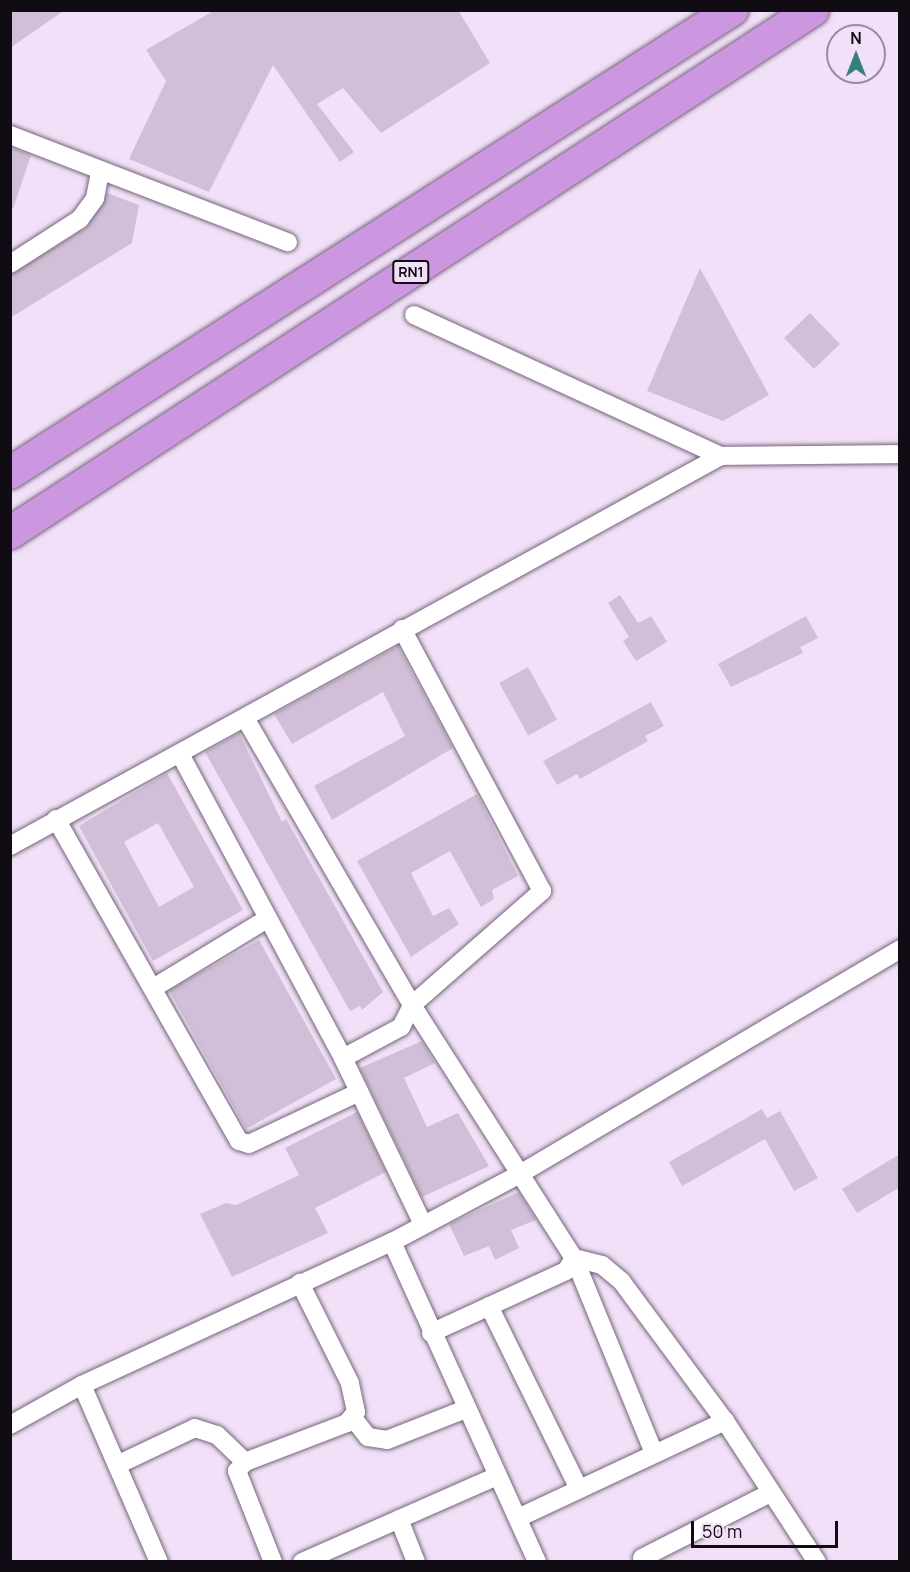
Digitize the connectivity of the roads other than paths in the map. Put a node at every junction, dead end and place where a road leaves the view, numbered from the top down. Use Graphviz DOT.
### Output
graph roads {
  1 [pos="732,10"];
  2 [pos="813,10"];
  3 [pos="10,135"];
  4 [pos="100,172"];
  5 [pos="288,242"];
  6 [pos="10,264"];
  7 [pos="414,315"];
  8 [pos="900,454"];
  9 [pos="721,456"];
  10 [pos="10,473"];
  11 [pos="10,533"];
  12 [pos="402,629"];
  13 [pos="245,718"];
  14 [pos="180,754"];
  15 [pos="56,819"];
  16 [pos="10,846"];
  17 [pos="267,920"];
  18 [pos="900,949"];
  19 [pos="155,987"];
  20 [pos="412,1005"];
  21 [pos="343,1058"];
  22 [pos="359,1092"];
  23 [pos="520,1174"];
  24 [pos="423,1224"];
  25 [pos="392,1242"];
  26 [pos="573,1258"];
  27 [pos="300,1283"];
  28 [pos="489,1306"];
  29 [pos="431,1333"];
  30 [pos="82,1385"];
  31 [pos="466,1409"];
  32 [pos="353,1418"];
  33 [pos="724,1421"];
  34 [pos="10,1425"];
  35 [pos="654,1453"];
  36 [pos="245,1462"];
  37 [pos="117,1465"];
  38 [pos="497,1476"];
  39 [pos="579,1489"];
  40 [pos="771,1493"];
  41 [pos="518,1518"];
  42 [pos="399,1519"];
  43 [pos="642,1558"];
  44 [pos="159,1562"];
  45 [pos="273,1562"];
  46 [pos="302,1562"];
  47 [pos="416,1562"];
  48 [pos="537,1562"];
  49 [pos="817,1562"];
  1 -- 10 [label="highway"];
  2 -- 11 [label="highway, RN1"];
  3 -- 4 [label="street"];
  4 -- 5 [label="street"];
  4 -- 6 [label="street"];
  7 -- 9 [label="street"];
  8 -- 9 [label="street"];
  9 -- 12 [label="street"];
  12 -- 13 [label="street"];
  12 -- 20 [label="street"];
  13 -- 14 [label="street"];
  13 -- 20 [label="street"];
  14 -- 15 [label="street"];
  14 -- 17 [label="street"];
  15 -- 16 [label="street"];
  15 -- 19 [label="street"];
  17 -- 19 [label="street"];
  17 -- 21 [label="street"];
  18 -- 23 [label="street"];
  19 -- 22 [label="street"];
  20 -- 21 [label="street"];
  20 -- 23 [label="street"];
  21 -- 22 [label="street"];
  22 -- 24 [label="street"];
  23 -- 24 [label="street"];
  23 -- 26 [label="street"];
  24 -- 25 [label="street"];
  25 -- 27 [label="street"];
  25 -- 29 [label="street"];
  26 -- 28 [label="street"];
  26 -- 33 [label="street"];
  26 -- 35 [label="street"];
  27 -- 30 [label="street"];
  27 -- 32 [label="street"];
  28 -- 29 [label="street"];
  28 -- 39 [label="street"];
  29 -- 31 [label="street"];
  30 -- 34 [label="street"];
  30 -- 37 [label="street"];
  31 -- 32 [label="street"];
  31 -- 38 [label="street"];
  32 -- 36 [label="street"];
  33 -- 35 [label="street"];
  33 -- 40 [label="street"];
  35 -- 39 [label="street"];
  36 -- 37 [label="street"];
  36 -- 45 [label="street"];
  37 -- 44 [label="street"];
  38 -- 41 [label="street"];
  38 -- 42 [label="street"];
  39 -- 41 [label="street"];
  40 -- 43 [label="street"];
  40 -- 49 [label="street"];
  41 -- 48 [label="street"];
  42 -- 46 [label="street"];
  42 -- 47 [label="street"];
}
